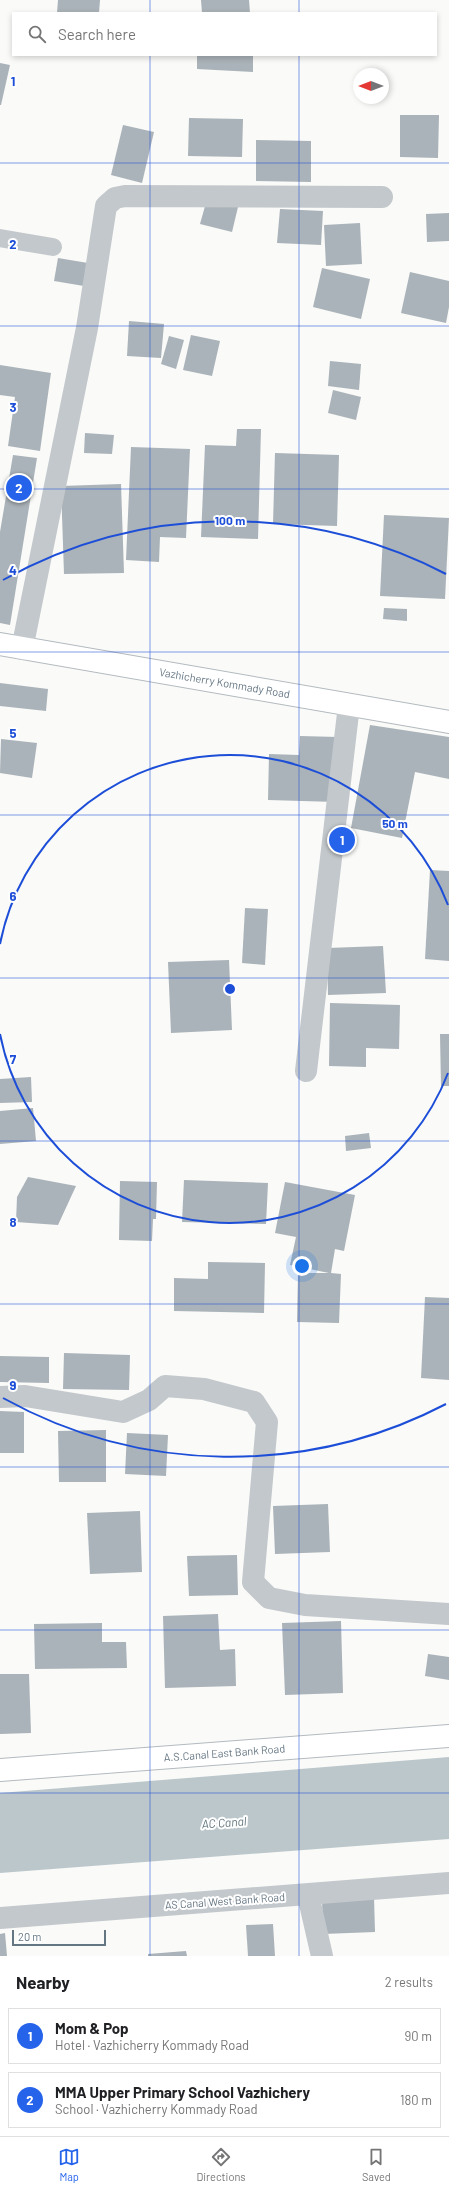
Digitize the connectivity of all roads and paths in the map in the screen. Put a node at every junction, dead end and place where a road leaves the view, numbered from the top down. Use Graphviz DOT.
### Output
graph roads {
  1 [pos="382,197"];
  2 [pos="0,238"];
  3 [pos="53,247"];
  4 [pos="0,644"];
  5 [pos="22,649"];
  6 [pos="349,705"];
  7 [pos="449,722"];
  8 [pos="306,1071"];
  9 [pos="0,1397"];
  10 [pos="449,1614"];
  11 [pos="449,1736"];
  12 [pos="0,1770"];
  13 [pos="449,1883"];
  14 [pos="308,1895"];
  15 [pos="0,1918"];
  16 [pos="322,1956"];
  1 -- 5 [label="street"];
  2 -- 3 [label="lane"];
  4 -- 5 [label="main road, Vazhicherry Kommady Road"];
  5 -- 6 [label="main road, Vazhicherry Kommady Road"];
  6 -- 7 [label="main road, Vazhicherry Kommady Road"];
  6 -- 8 [label="street"];
  9 -- 10 [label="street"];
  11 -- 12 [label="main road, A.S.Canal East Bank Road"];
  13 -- 14 [label="street, AS Canal West Bank Road"];
  14 -- 15 [label="street, AS Canal West Bank Road"];
  14 -- 16 [label="street"];
}
